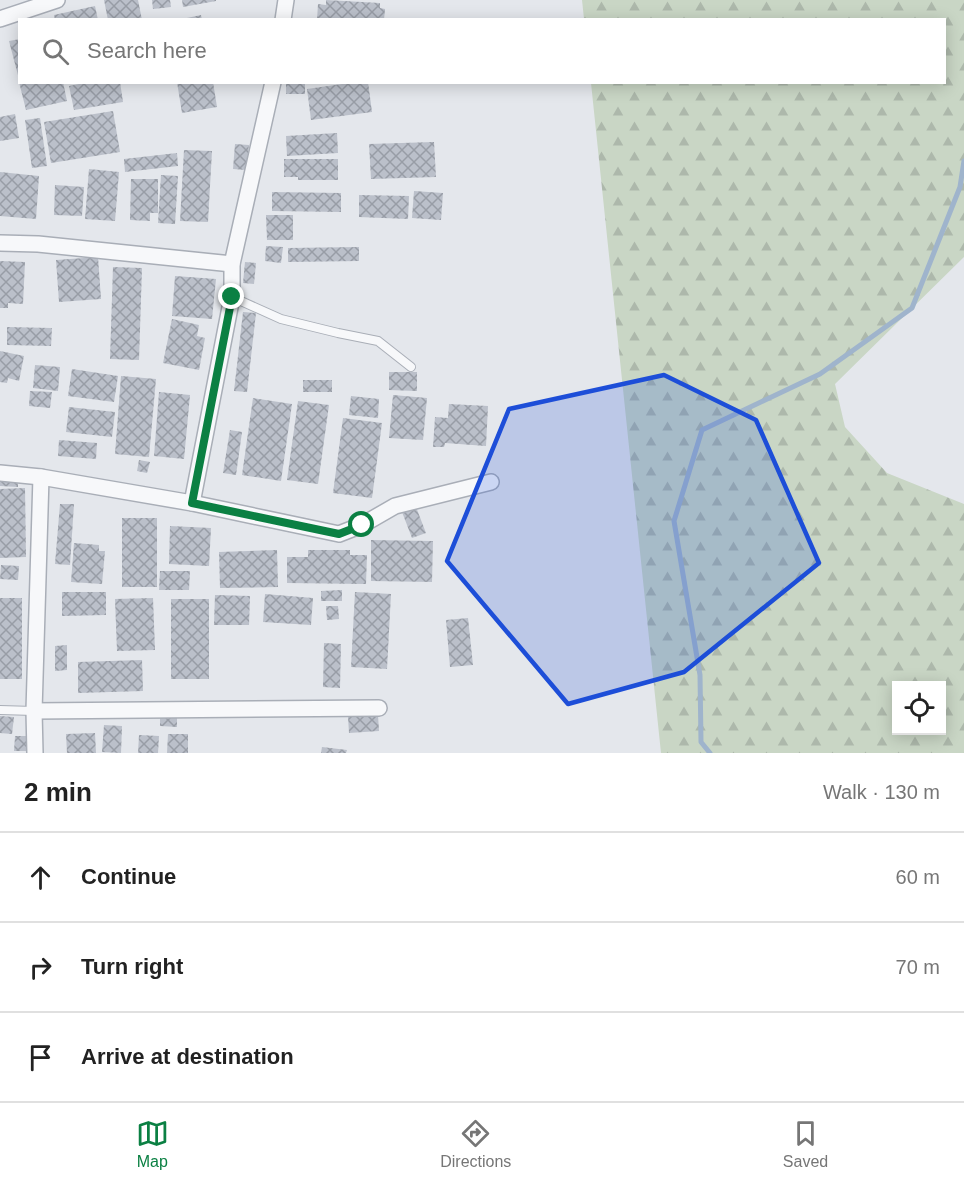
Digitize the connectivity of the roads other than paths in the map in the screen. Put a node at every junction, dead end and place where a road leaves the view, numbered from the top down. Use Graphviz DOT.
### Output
graph roads {
  1 [pos="57,0"];
  2 [pos="286,0"];
  3 [pos="283,18"];
  4 [pos="0,19"];
  5 [pos="273,84"];
  6 [pos="0,243"];
  7 [pos="232,264"];
  8 [pos="232,297"];
  9 [pos="411,367"];
  10 [pos="0,473"];
  11 [pos="41,477"];
  12 [pos="491,482"];
  13 [pos="192,503"];
  14 [pos="379,708"];
  15 [pos="0,710"];
  16 [pos="34,711"];
  17 [pos="35,753"];
  1 -- 4 [label="street"];
  2 -- 3 [label="street"];
  5 -- 7 [label="street"];
  6 -- 7 [label="street"];
  7 -- 8 [label="street"];
  8 -- 9 [label="lane"];
  8 -- 13 [label="street"];
  10 -- 11 [label="street"];
  11 -- 13 [label="street"];
  11 -- 16 [label="street"];
  12 -- 13 [label="street"];
  14 -- 16 [label="street"];
  15 -- 16 [label="lane"];
  16 -- 17 [label="street"];
}
